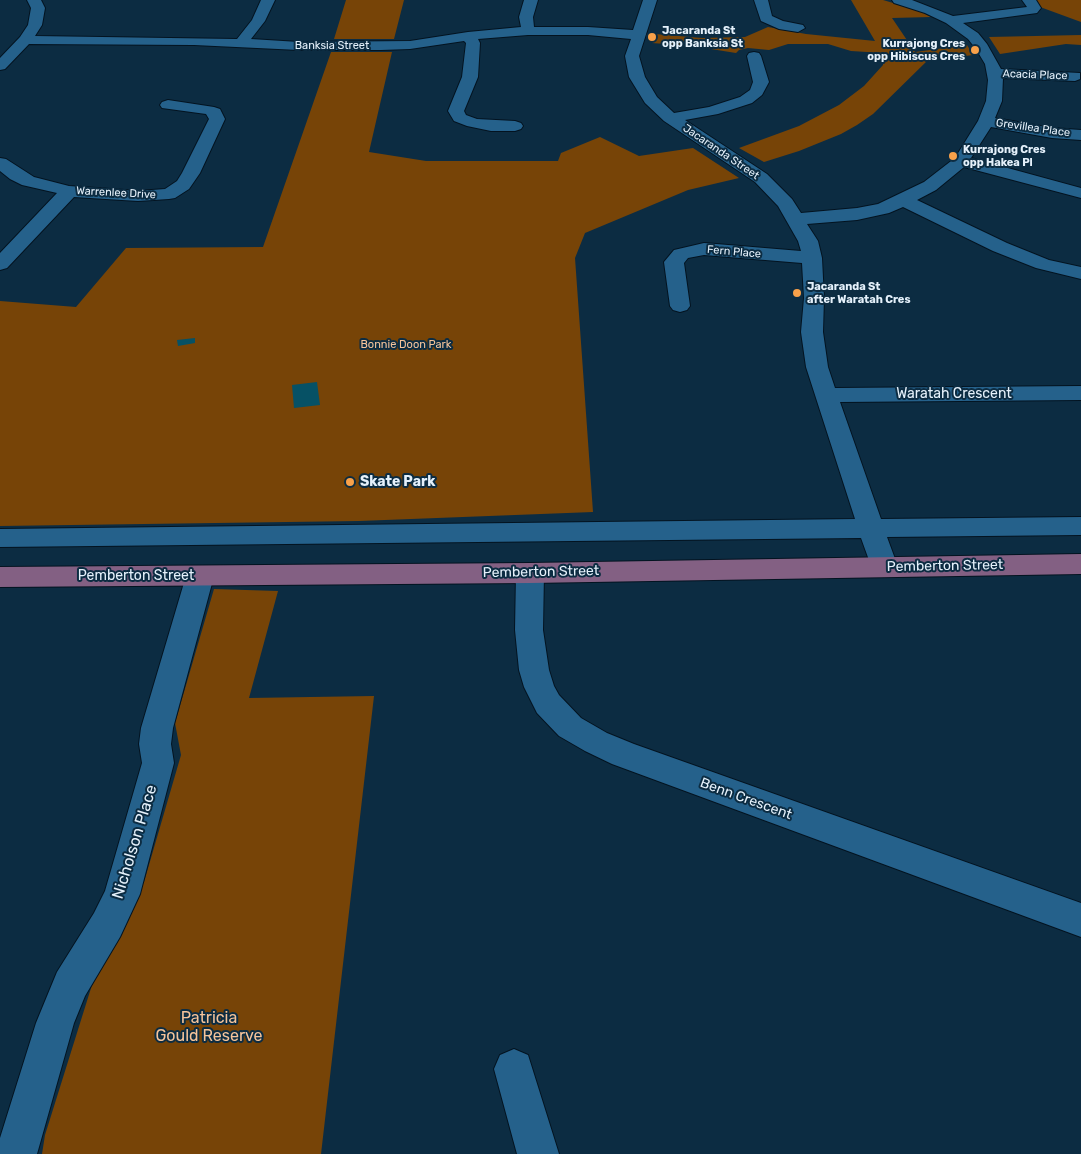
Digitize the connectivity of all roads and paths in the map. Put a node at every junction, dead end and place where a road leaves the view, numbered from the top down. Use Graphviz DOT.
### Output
graph roads {
  1 [pos="34,0"];
  2 [pos="268,0"];
  3 [pos="531,0"];
  4 [pos="650,0"];
  5 [pos="761,0"];
  6 [pos="1029,0"];
  7 [pos="905,1"];
  8 [pos="952,20"];
  9 [pos="798,28"];
  10 [pos="528,31"];
  11 [pos="639,35"];
  12 [pos="468,36"];
  13 [pos="25,40"];
  14 [pos="242,42"];
  15 [pos="754,56"];
  16 [pos="0,66"];
  17 [pos="995,73"];
  18 [pos="1075,76"];
  19 [pos="168,106"];
  20 [pos="670,118"];
  21 [pos="986,121"];
  22 [pos="514,126"];
  23 [pos="1081,135"];
  24 [pos="961,161"];
  25 [pos="0,163"];
  26 [pos="69,191"];
  27 [pos="1081,193"];
  28 [pos="903,200"];
  29 [pos="797,219"];
  30 [pos="812,258"];
  31 [pos="0,264"];
  32 [pos="1081,274"];
  33 [pos="680,306"];
  34 [pos="1081,393"];
  35 [pos="828,395"];
  36 [pos="1081,526"];
  37 [pos="872,528"];
  38 [pos="0,538"];
  39 [pos="1081,564"];
  40 [pos="884,567"];
  41 [pos="530,573"];
  42 [pos="200,576"];
  43 [pos="0,577"];
  44 [pos="1081,920"];
  45 [pos="514,1069"];
  46 [pos="16,1154"];
  47 [pos="538,1154"];
  1 -- 13 [label="street"];
  2 -- 14 [label="street"];
  3 -- 10 [label="street"];
  4 -- 11 [label="street, Jacaranda Street"];
  5 -- 9 [label="street"];
  6 -- 8 [label="street"];
  7 -- 8 [label="street"];
  8 -- 17 [label="street"];
  10 -- 11 [label="street, Banksia Street"];
  10 -- 12 [label="street, Banksia Street"];
  11 -- 20 [label="street, Jacaranda Street"];
  12 -- 14 [label="street, Banksia Street"];
  12 -- 22 [label="street"];
  13 -- 14 [label="street, Banksia Street"];
  13 -- 16 [label="street"];
  15 -- 20 [label="street"];
  17 -- 18 [label="street, Acacia Place"];
  17 -- 21 [label="street"];
  19 -- 26 [label="street, Warrenlee Drive"];
  20 -- 29 [label="street, Jacaranda Street"];
  21 -- 23 [label="street, Grevillea Place"];
  21 -- 24 [label="street"];
  24 -- 27 [label="street"];
  24 -- 28 [label="street"];
  25 -- 26 [label="street, Warrenlee Drive"];
  26 -- 31 [label="street"];
  28 -- 29 [label="street"];
  28 -- 32 [label="street"];
  29 -- 30 [label="street, Jacaranda Street"];
  30 -- 33 [label="street, Fern Place"];
  30 -- 35 [label="street, Jacaranda Street"];
  34 -- 35 [label="street, Waratah Crescent"];
  35 -- 37 [label="street, Jacaranda Street"];
  36 -- 37 [label="street"];
  37 -- 38 [label="street"];
  37 -- 40 [label="street, Jacaranda Street"];
  39 -- 40 [label="main road, Pemberton Street"];
  40 -- 41 [label="main road, Pemberton Street"];
  41 -- 42 [label="main road, Pemberton Street"];
  41 -- 44 [label="street, Benn Crescent"];
  42 -- 43 [label="main road, Pemberton Street"];
  42 -- 46 [label="street, Nicholson Place"];
  45 -- 47 [label="street"];
}
